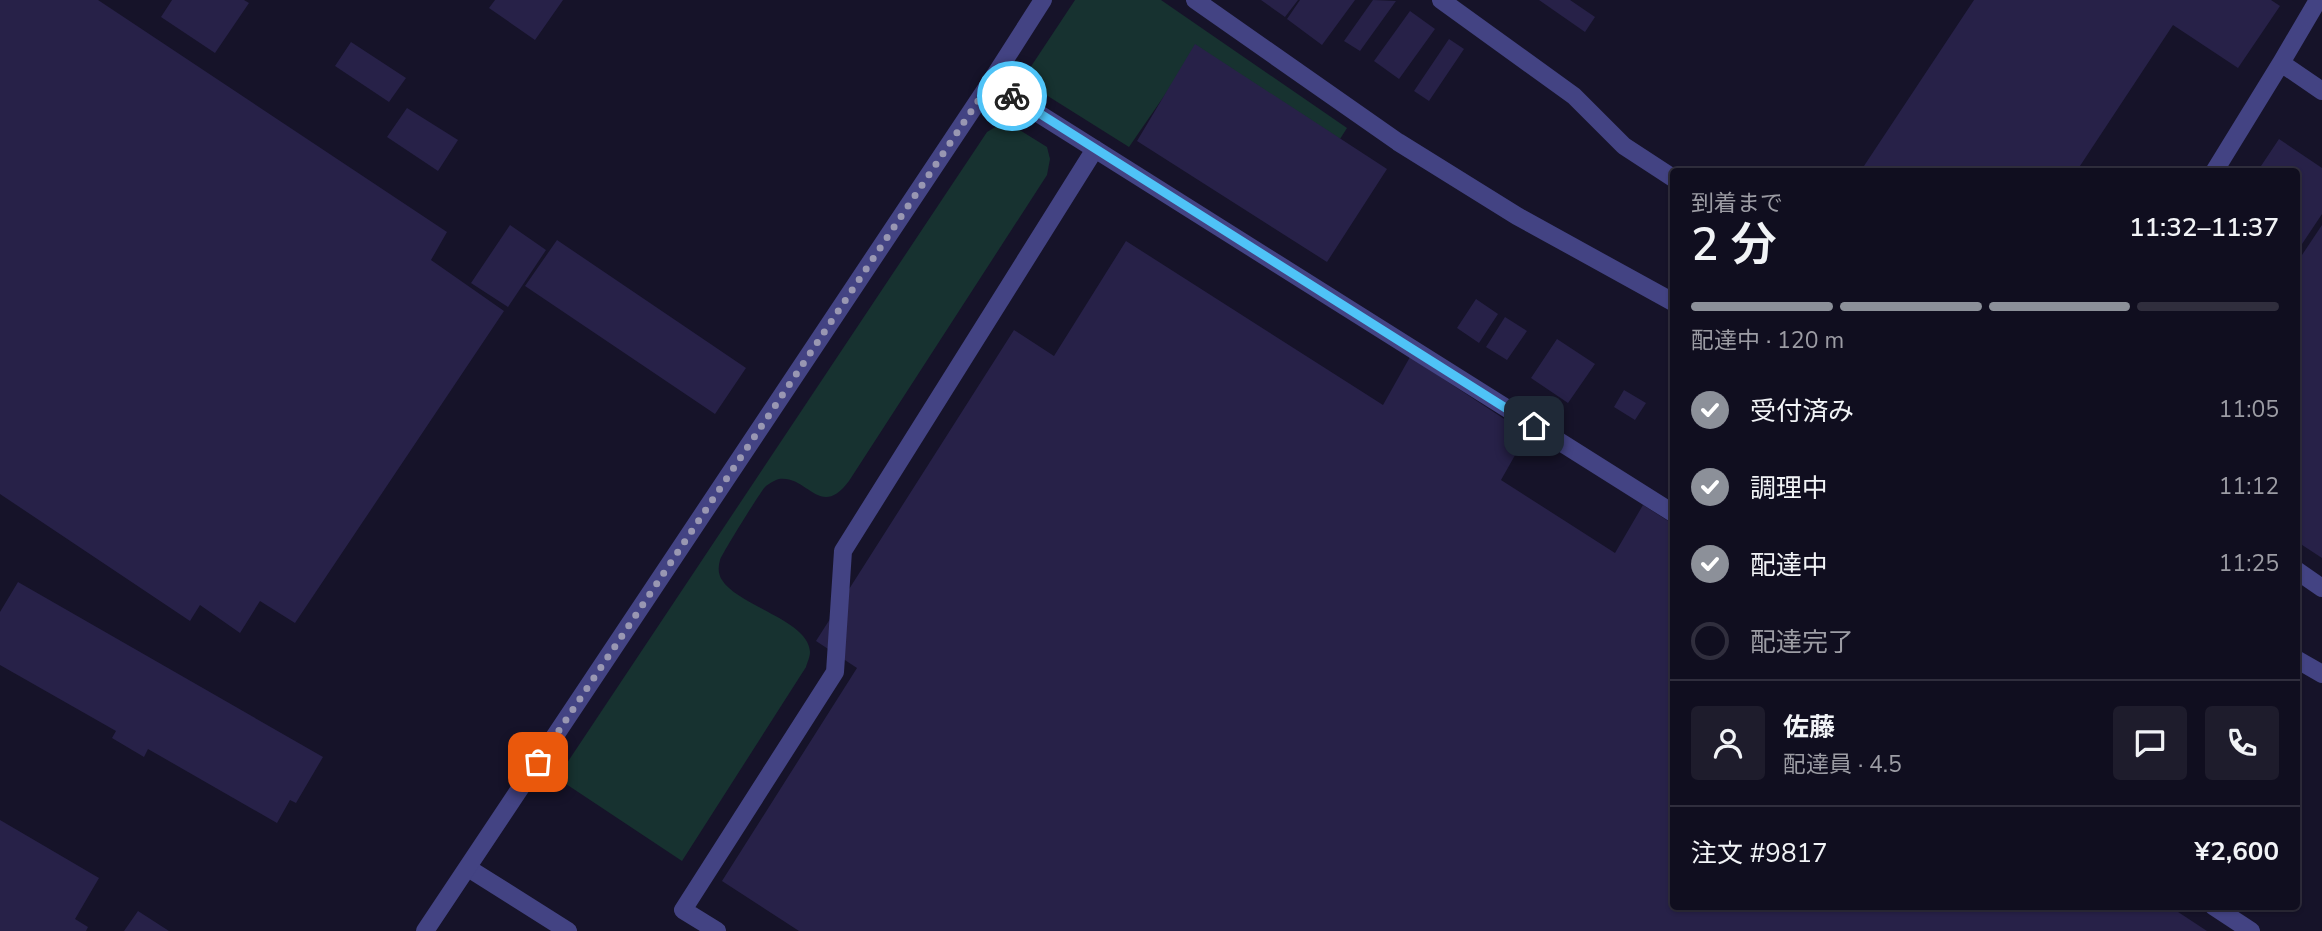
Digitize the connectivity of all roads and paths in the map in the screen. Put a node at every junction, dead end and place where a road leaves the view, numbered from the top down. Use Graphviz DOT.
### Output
graph roads {
  1 [pos="1043,0"];
  2 [pos="1195,0"];
  3 [pos="1441,0"];
  4 [pos="2318,0"];
  5 [pos="2281,63"];
  6 [pos="990,83"];
  7 [pos="2322,90"];
  8 [pos="1095,149"];
  9 [pos="2216,168"];
  10 [pos="1670,176"];
  11 [pos="1670,300"];
  12 [pos="1670,511"];
  13 [pos="2300,573"];
  14 [pos="2322,587"];
  15 [pos="2300,661"];
  16 [pos="2322,674"];
  17 [pos="468,868"];
  18 [pos="2219,910"];
  19 [pos="425,931"];
  20 [pos="568,931"];
  21 [pos="717,931"];
  22 [pos="2251,931"];
  1 -- 6 [label="street"];
  2 -- 11 [label="street"];
  3 -- 10 [label="street"];
  4 -- 5 [label="street"];
  5 -- 7 [label="street"];
  5 -- 9 [label="street"];
  6 -- 8 [label="street"];
  6 -- 17 [label="street"];
  8 -- 12 [label="street"];
  8 -- 21 [label="street"];
  13 -- 14 [label="street"];
  15 -- 16 [label="street"];
  17 -- 19 [label="street"];
  17 -- 20 [label="street"];
  18 -- 22 [label="street"];
}
